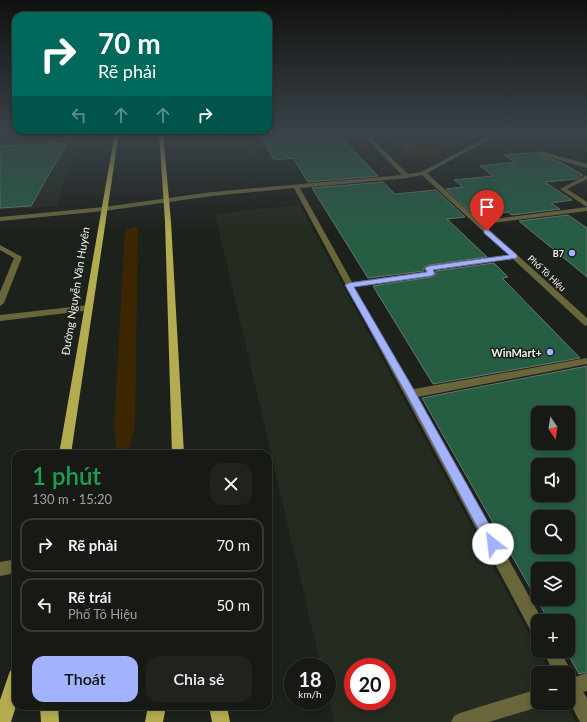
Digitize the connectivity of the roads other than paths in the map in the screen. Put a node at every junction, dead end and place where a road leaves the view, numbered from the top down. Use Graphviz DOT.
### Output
graph roads {
  1 [pos="112,166"];
  2 [pos="164,166"];
  3 [pos="396,166"];
  4 [pos="437,166"];
  5 [pos="423,173"];
  6 [pos="407,176"];
  7 [pos="587,178"];
  8 [pos="296,186"];
  9 [pos="167,200"];
  10 [pos="587,205"];
  11 [pos="104,209"];
  12 [pos="587,209"];
  13 [pos="0,219"];
  14 [pos="478,223"];
  15 [pos="0,247"];
  16 [pos="514,257"];
  17 [pos="349,285"];
  18 [pos="0,302"];
  19 [pos="89,308"];
  20 [pos="0,318"];
  21 [pos="587,323"];
  22 [pos="587,361"];
  23 [pos="411,394"];
  24 [pos="66,450"];
  25 [pos="178,450"];
  26 [pos="12,567"];
  27 [pos="0,569"];
  28 [pos="531,614"];
  29 [pos="12,690"];
  30 [pos="575,690"];
  31 [pos="531,700"];
  32 [pos="49,710"];
  33 [pos="156,710"];
  34 [pos="219,710"];
  35 [pos="587,716"];
  36 [pos="2,722"];
  37 [pos="50,722"];
  38 [pos="154,722"];
  39 [pos="222,722"];
  40 [pos="460,722"];
  1 -- 11 [label="main road, Đường Nguyễn Văn Huyên"];
  2 -- 9 [label="main road"];
  3 -- 6 [label="street"];
  4 -- 5 [label="street"];
  5 -- 6 [label="street"];
  5 -- 14 [label="street, Phố Tô Hiệu"];
  6 -- 8 [label="street"];
  7 -- 10 [label="street"];
  8 -- 9 [label="street"];
  8 -- 17 [label="street"];
  9 -- 11 [label="street"];
  9 -- 25 [label="main road"];
  11 -- 13 [label="street"];
  11 -- 19 [label="main road, Đường Nguyễn Văn Huyên"];
  12 -- 14 [label="street"];
  14 -- 16 [label="street, Phố Tô Hiệu"];
  15 -- 18 [label="street"];
  16 -- 17 [label="street"];
  16 -- 21 [label="street, Phố Tô Hiệu"];
  17 -- 23 [label="street"];
  19 -- 20 [label="street"];
  19 -- 24 [label="main road, Đường Nguyễn Văn Huyên"];
  22 -- 23 [label="street"];
  23 -- 28 [label="street"];
  26 -- 27 [label="street"];
  29 -- 36 [label="main road"];
  30 -- 35 [label="street"];
  31 -- 40 [label="street"];
  32 -- 37 [label="main road"];
  33 -- 38 [label="main road"];
  34 -- 39 [label="main road"];
}
